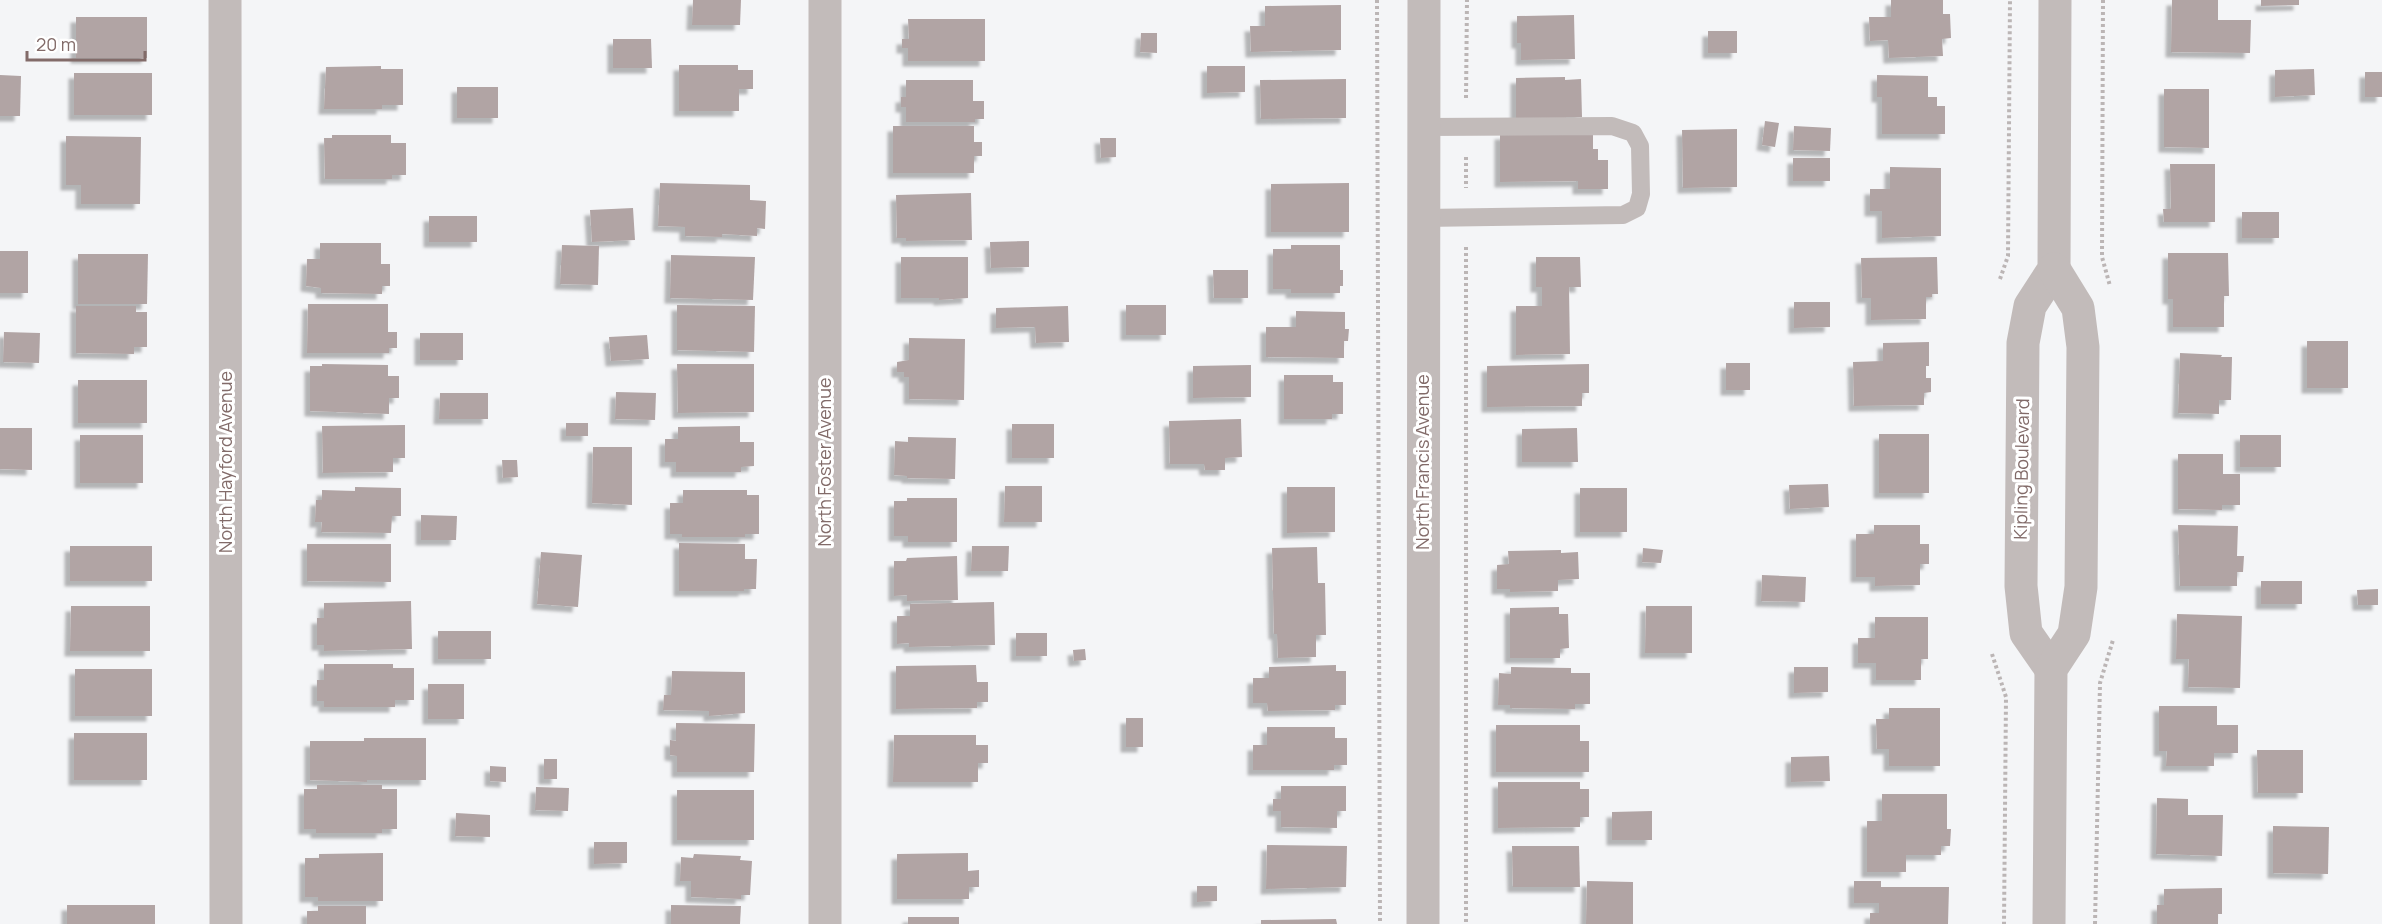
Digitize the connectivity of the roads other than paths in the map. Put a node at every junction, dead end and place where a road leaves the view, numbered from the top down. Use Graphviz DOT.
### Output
graph roads {
  1 [pos="225,0"];
  2 [pos="825,0"];
  3 [pos="1424,0"];
  4 [pos="2055,0"];
  5 [pos="1424,127"];
  6 [pos="1423,218"];
  7 [pos="2054,269"];
  8 [pos="2051,669"];
  9 [pos="226,924"];
  10 [pos="825,924"];
  11 [pos="1423,924"];
  12 [pos="2049,924"];
  1 -- 9 [label="street, North Hayford Avenue"];
  2 -- 10 [label="street, North Foster Avenue"];
  3 -- 5 [label="street, North Francis Avenue"];
  4 -- 7 [label="street"];
  5 -- 6 [label="street, North Francis Avenue"];
  5 -- 6 [label="lane"];
  6 -- 11 [label="street, North Francis Avenue"];
  7 -- 8 [label="street"];
  7 -- 8 [label="street, Kipling Boulevard"];
  8 -- 12 [label="street"];
}
